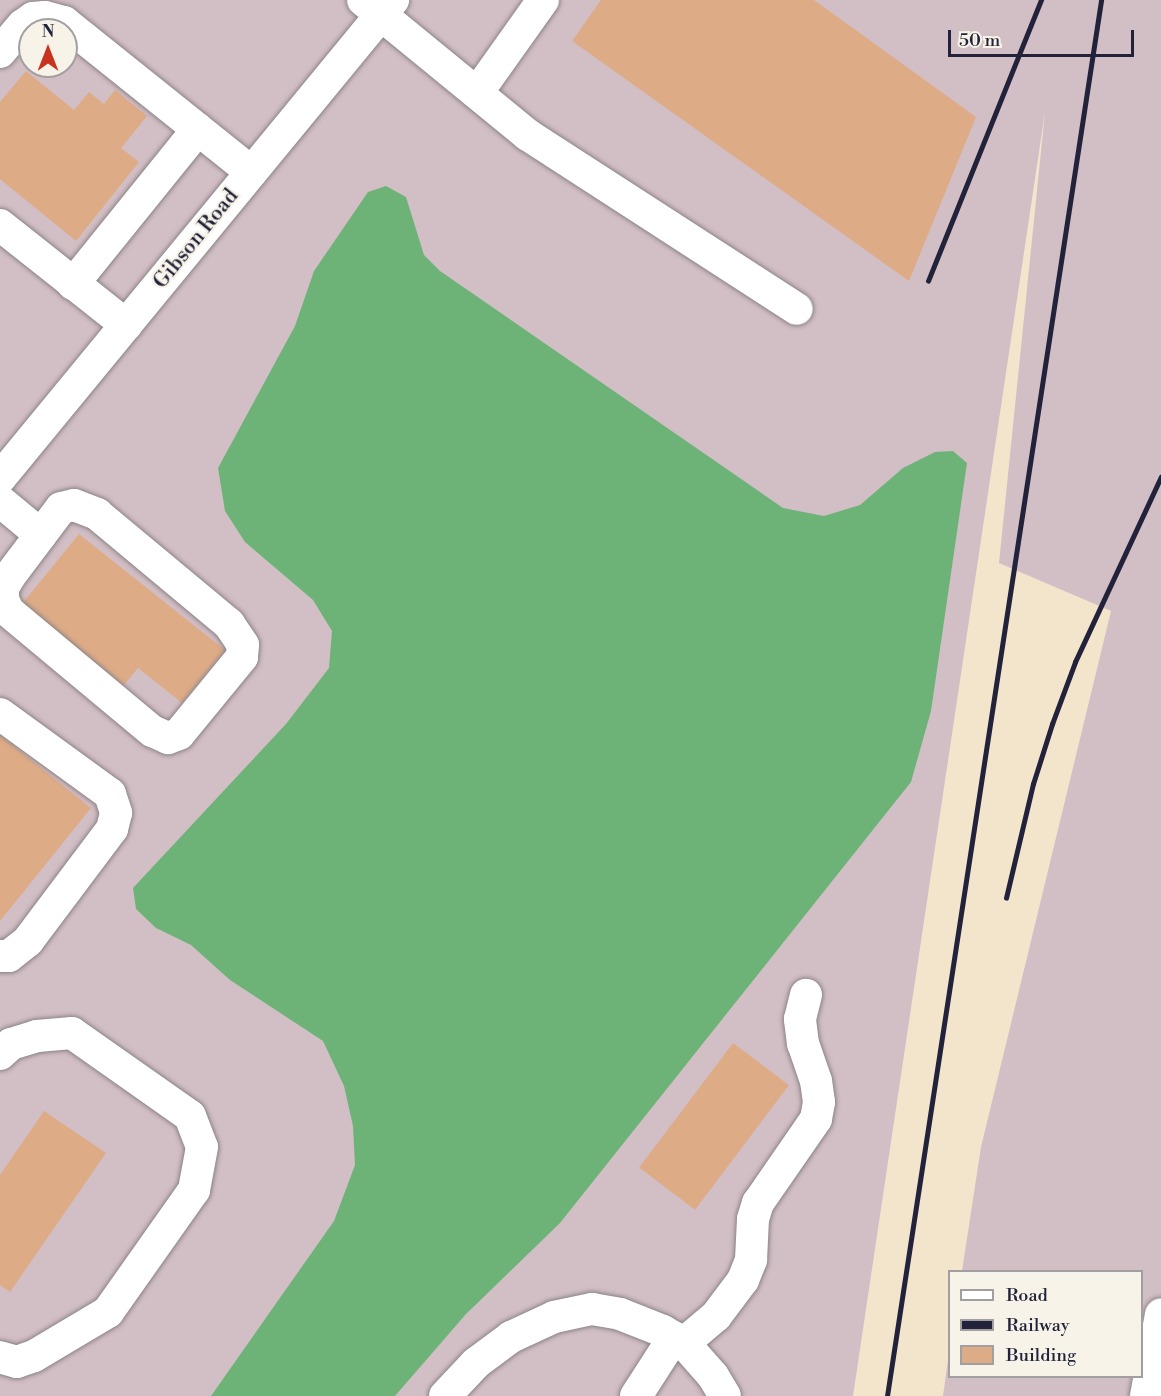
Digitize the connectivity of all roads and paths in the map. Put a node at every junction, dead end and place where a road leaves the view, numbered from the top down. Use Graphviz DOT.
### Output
graph roads {
  1 [pos="543,0"];
  2 [pos="379,5"];
  3 [pos="0,52"];
  4 [pos="477,93"];
  5 [pos="198,129"];
  6 [pos="251,172"];
  7 [pos="0,225"];
  8 [pos="74,284"];
  9 [pos="797,309"];
  10 [pos="126,325"];
  11 [pos="0,478"];
  12 [pos="0,501"];
  13 [pos="41,535"];
  14 [pos="0,714"];
  15 [pos="0,956"];
  16 [pos="806,995"];
  17 [pos="0,1054"];
  18 [pos="1161,1314"];
  19 [pos="679,1340"];
  20 [pos="0,1357"];
  21 [pos="445,1396"];
  22 [pos="636,1396"];
  23 [pos="725,1396"];
  24 [pos="1146,1396"];
  1 -- 4 [label="street"];
  2 -- 4 [label="street"];
  2 -- 6 [label="street, Gibson Road"];
  3 -- 5 [label="street"];
  4 -- 9 [label="street"];
  5 -- 6 [label="street"];
  5 -- 8 [label="street"];
  6 -- 10 [label="street, Gibson Road"];
  7 -- 8 [label="street"];
  8 -- 10 [label="street"];
  10 -- 11 [label="street, Gibson Road"];
  12 -- 13 [label="street"];
  13 -- 13 [label="street"];
  14 -- 15 [label="street"];
  16 -- 19 [label="street"];
  17 -- 20 [label="street"];
  18 -- 24 [label="street"];
  19 -- 21 [label="street"];
  19 -- 22 [label="street"];
  19 -- 23 [label="street"];
}
